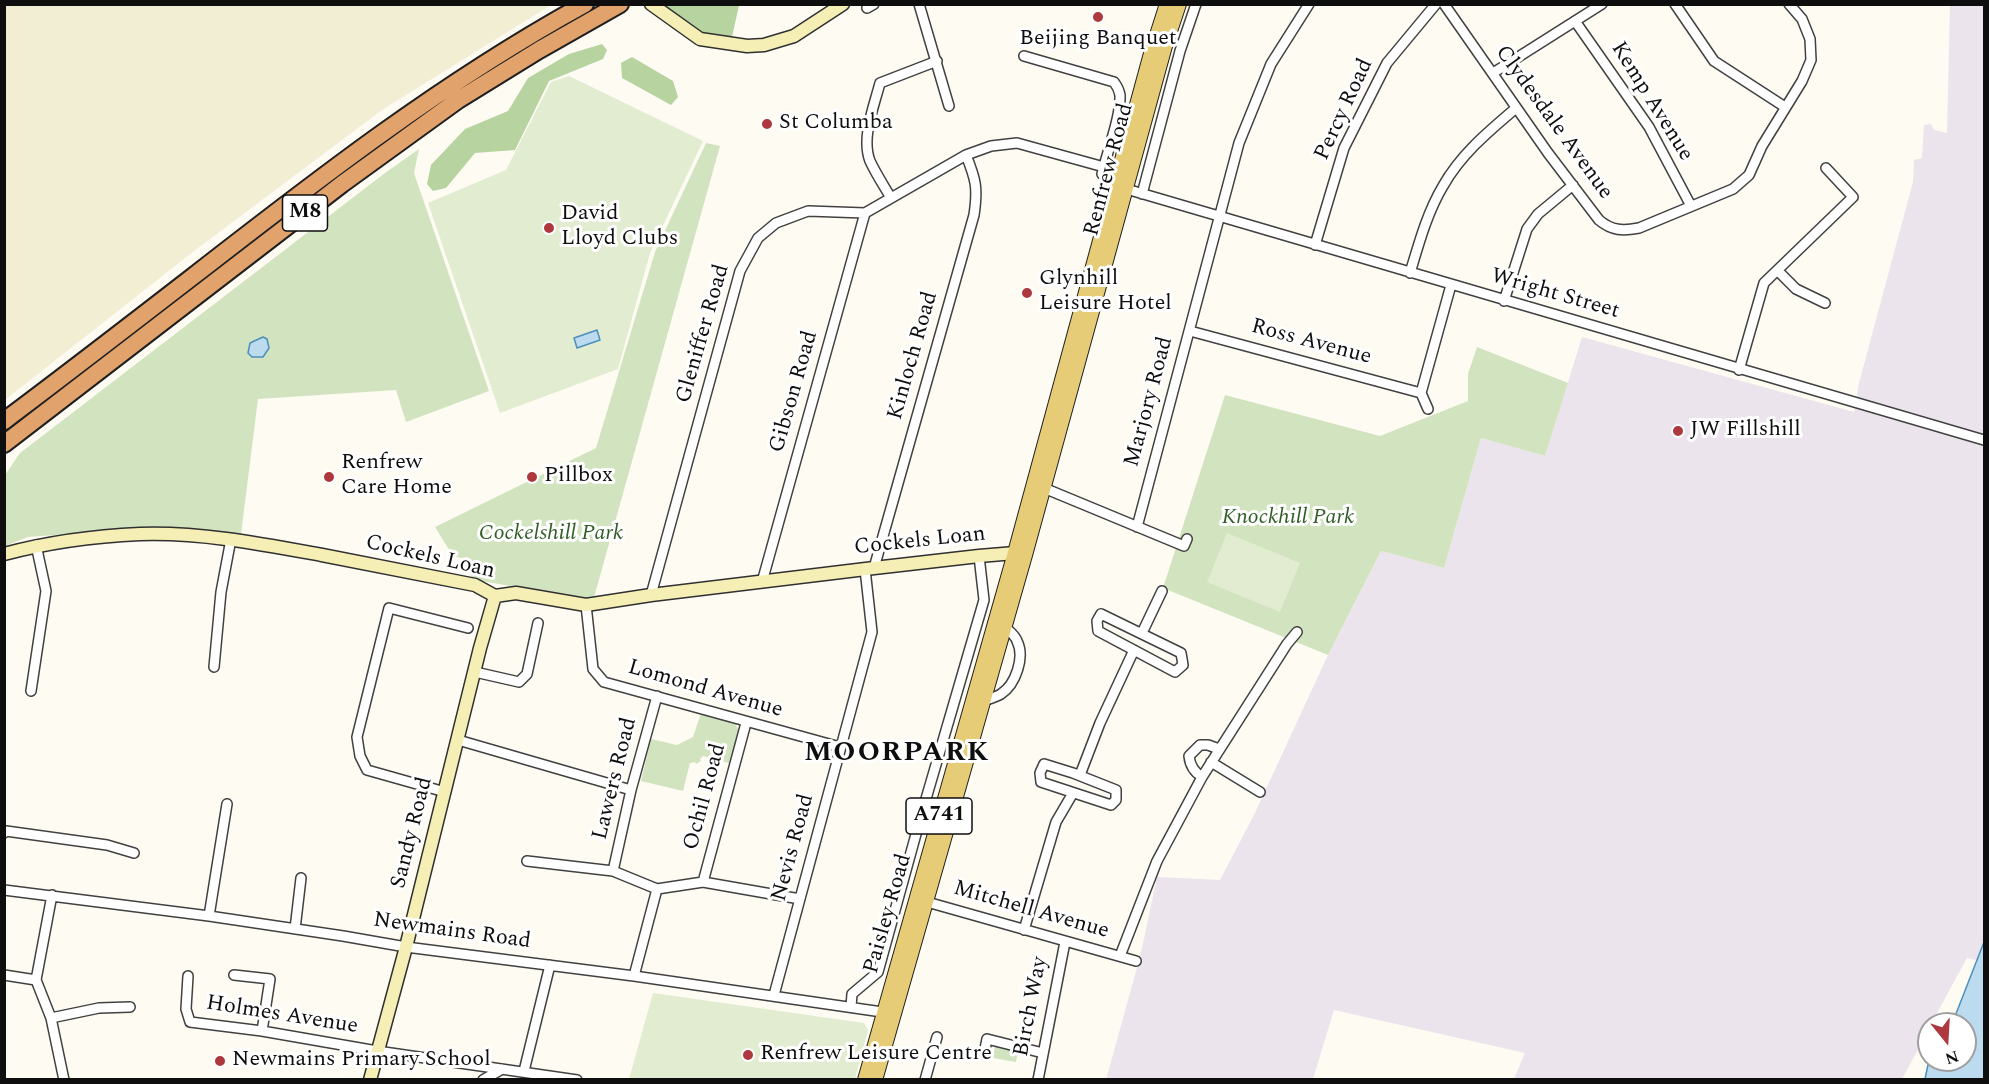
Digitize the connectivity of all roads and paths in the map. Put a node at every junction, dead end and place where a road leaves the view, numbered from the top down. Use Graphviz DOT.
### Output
graph roads {
  1 [pos="585,4"];
  2 [pos="620,4"];
  3 [pos="651,4"];
  4 [pos="843,4"];
  5 [pos="919,4"];
  6 [pos="1167,4"];
  7 [pos="1179,4"];
  8 [pos="1196,4"];
  9 [pos="1309,4"];
  10 [pos="1436,4"];
  11 [pos="1444,4"];
  12 [pos="1602,4"];
  13 [pos="1675,4"];
  14 [pos="1789,4"];
  15 [pos="1575,21"];
  16 [pos="1024,56"];
  17 [pos="937,61"];
  18 [pos="1493,73"];
  19 [pos="950,106"];
  20 [pos="1785,107"];
  21 [pos="1516,108"];
  22 [pos="966,155"];
  23 [pos="1826,168"];
  24 [pos="1573,185"];
  25 [pos="1121,188"];
  26 [pos="1142,194"];
  27 [pos="891,198"];
  28 [pos="1691,206"];
  29 [pos="865,213"];
  30 [pos="1220,218"];
  31 [pos="1315,245"];
  32 [pos="1778,271"];
  33 [pos="1410,273"];
  34 [pos="1451,285"];
  35 [pos="1504,301"];
  36 [pos="1825,303"];
  37 [pos="1190,331"];
  38 [pos="1739,370"];
  39 [pos="1421,393"];
  40 [pos="1428,409"];
  41 [pos="4,422"];
  42 [pos="1984,440"];
  43 [pos="4,444"];
  44 [pos="1039,486"];
  45 [pos="1137,527"];
  46 [pos="231,539"];
  47 [pos="1187,539"];
  48 [pos="36,545"];
  49 [pos="4,554"];
  50 [pos="1020,554"];
  51 [pos="979,556"];
  52 [pos="870,568"];
  53 [pos="762,582"];
  54 [pos="1162,591"];
  55 [pos="651,595"];
  56 [pos="495,596"];
  57 [pos="586,605"];
  58 [pos="538,623"];
  59 [pos="1005,627"];
  60 [pos="468,628"];
  61 [pos="1297,632"];
  62 [pos="1143,633"];
  63 [pos="1134,650"];
  64 [pos="214,667"];
  65 [pos="475,672"];
  66 [pos="31,691"];
  67 [pos="657,696"];
  68 [pos="983,701"];
  69 [pos="746,723"];
  70 [pos="458,740"];
  71 [pos="840,747"];
  72 [pos="1219,749"];
  73 [pos="1211,762"];
  74 [pos="1079,775"];
  75 [pos="1202,777"];
  76 [pos="631,790"];
  77 [pos="445,792"];
  78 [pos="1073,792"];
  79 [pos="1260,792"];
  80 [pos="227,804"];
  81 [pos="4,833"];
  82 [pos="134,853"];
  83 [pos="527,861"];
  84 [pos="613,871"];
  85 [pos="301,878"];
  86 [pos="703,882"];
  87 [pos="657,888"];
  88 [pos="4,890"];
  89 [pos="52,895"];
  90 [pos="800,899"];
  91 [pos="921,900"];
  92 [pos="209,916"];
  93 [pos="295,929"];
  94 [pos="1024,930"];
  95 [pos="1065,942"];
  96 [pos="406,947"];
  97 [pos="1120,956"];
  98 [pos="1136,961"];
  99 [pos="550,965"];
  100 [pos="4,975"];
  101 [pos="234,975"];
  102 [pos="188,976"];
  103 [pos="634,976"];
  104 [pos="36,980"];
  105 [pos="774,995"];
  106 [pos="851,1006"];
  107 [pos="130,1007"];
  108 [pos="889,1013"];
  109 [pos="51,1018"];
  110 [pos="262,1031"];
  111 [pos="937,1037"];
  112 [pos="377,1051"];
  113 [pos="1043,1053"];
  114 [pos="984,1054"];
  115 [pos="502,1069"];
  116 [pos="532,1074"];
  117 [pos="64,1080"];
  118 [pos="370,1080"];
  119 [pos="483,1080"];
  120 [pos="578,1080"];
  121 [pos="865,1080"];
  122 [pos="875,1080"];
  123 [pos="925,1080"];
  124 [pos="1038,1080"];
  1 -- 41 [label="highway, M8"];
  2 -- 43 [label="highway, M8"];
  3 -- 4 [label="main road"];
  5 -- 17 [label="street"];
  6 -- 25 [label="main road, Renfrew Road / A741"];
  7 -- 25 [label="main road, Renfrew Road / A741"];
  8 -- 26 [label="street, Renfrew Road"];
  9 -- 30 [label="street, Marjory Road"];
  10 -- 31 [label="street, Percy Road"];
  11 -- 18 [label="street, Clydesdale Avenue"];
  12 -- 15 [label="street"];
  13 -- 20 [label="street"];
  14 -- 20 [label="street, Clydesdale Avenue"];
  15 -- 18 [label="street"];
  15 -- 28 [label="street, Kemp Avenue"];
  16 -- 22 [label="street"];
  17 -- 19 [label="street"];
  17 -- 27 [label="street"];
  18 -- 21 [label="street, Clydesdale Avenue"];
  20 -- 28 [label="street, Clydesdale Avenue"];
  21 -- 24 [label="street, Clydesdale Avenue"];
  21 -- 33 [label="street"];
  22 -- 27 [label="street"];
  22 -- 52 [label="street, Kinloch Road"];
  23 -- 32 [label="street"];
  24 -- 28 [label="street, Clydesdale Avenue"];
  24 -- 35 [label="street"];
  25 -- 26 [label="street, Wright Street"];
  25 -- 44 [label="main road, Renfrew Road / A741"];
  26 -- 30 [label="street, Wright Street"];
  27 -- 29 [label="street"];
  29 -- 53 [label="street, Gibson Road"];
  29 -- 55 [label="street, Gleniffer Road"];
  30 -- 31 [label="street, Wright Street"];
  30 -- 37 [label="street, Marjory Road"];
  31 -- 33 [label="street, Wright Street"];
  32 -- 36 [label="street"];
  32 -- 38 [label="street"];
  33 -- 34 [label="street, Wright Street"];
  34 -- 35 [label="street, Wright Street"];
  34 -- 39 [label="street"];
  35 -- 38 [label="street, Wright Street"];
  37 -- 39 [label="street, Ross Avenue"];
  37 -- 45 [label="street, Marjory Road"];
  38 -- 42 [label="street, Wright Street"];
  39 -- 40 [label="street"];
  44 -- 45 [label="street"];
  44 -- 50 [label="main road, Renfrew Road / A741"];
  45 -- 47 [label="street"];
  46 -- 48 [label="main road, Cockels Loan"];
  46 -- 56 [label="main road, Cockels Loan"];
  46 -- 64 [label="street"];
  48 -- 49 [label="main road, Cockels Loan"];
  48 -- 66 [label="street"];
  50 -- 51 [label="main road, Cockels Loan"];
  50 -- 59 [label="main road, Paisley Road / A741"];
  50 -- 91 [label="main road, Paisley Road / A741"];
  51 -- 52 [label="main road, Cockels Loan"];
  51 -- 106 [label="street, Paisley Road"];
  52 -- 53 [label="main road, Cockels Loan"];
  52 -- 71 [label="street, Nevis Road"];
  53 -- 55 [label="main road, Cockels Loan"];
  54 -- 62 [label="street"];
  55 -- 57 [label="main road, Cockels Loan"];
  56 -- 57 [label="main road, Cockels Loan"];
  56 -- 65 [label="main road, Sandy Road"];
  57 -- 67 [label="street, Lomond Avenue"];
  58 -- 65 [label="street"];
  59 -- 68 [label="main road, Paisley Road / A741"];
  59 -- 68 [label="street"];
  60 -- 77 [label="street"];
  61 -- 72 [label="street"];
  62 -- 63 [label="street"];
  62 -- 63 [label="street"];
  62 -- 63 [label="street"];
  63 -- 74 [label="street"];
  65 -- 70 [label="main road, Sandy Road"];
  67 -- 69 [label="street, Lomond Avenue"];
  67 -- 76 [label="street, Lawers Road"];
  68 -- 91 [label="main road, Paisley Road / A741"];
  69 -- 71 [label="street, Lomond Avenue"];
  69 -- 86 [label="street, Ochil Road"];
  70 -- 76 [label="street"];
  70 -- 77 [label="main road, Sandy Road"];
  71 -- 90 [label="street, Nevis Road"];
  72 -- 73 [label="street"];
  72 -- 75 [label="street"];
  73 -- 75 [label="street"];
  73 -- 79 [label="street"];
  74 -- 78 [label="street"];
  74 -- 78 [label="street"];
  74 -- 78 [label="street"];
  75 -- 97 [label="street"];
  76 -- 84 [label="street, Lawers Road"];
  77 -- 96 [label="main road, Sandy Road"];
  78 -- 94 [label="street"];
  80 -- 92 [label="street"];
  81 -- 82 [label="street"];
  83 -- 84 [label="street"];
  84 -- 87 [label="street"];
  85 -- 93 [label="street"];
  86 -- 87 [label="street"];
  86 -- 90 [label="street"];
  87 -- 103 [label="street"];
  88 -- 89 [label="street, Newmains Road"];
  89 -- 92 [label="street, Newmains Road"];
  89 -- 104 [label="street"];
  90 -- 105 [label="street, Nevis Road"];
  91 -- 94 [label="street, Mitchell Avenue"];
  91 -- 108 [label="main road, Paisley Road / A741"];
  92 -- 93 [label="street, Newmains Road"];
  93 -- 96 [label="street, Newmains Road"];
  94 -- 95 [label="street, Mitchell Avenue"];
  95 -- 97 [label="street, Mitchell Avenue"];
  95 -- 113 [label="street, Birch Way"];
  96 -- 99 [label="street, Newmains Road"];
  96 -- 112 [label="main road, Sandy Road"];
  97 -- 98 [label="street, Mitchell Avenue"];
  99 -- 103 [label="street, Newmains Road"];
  99 -- 116 [label="street"];
  100 -- 104 [label="street"];
  101 -- 110 [label="street"];
  102 -- 110 [label="street, Holmes Avenue"];
  103 -- 105 [label="street, Newmains Road"];
  104 -- 109 [label="street"];
  105 -- 106 [label="street, Newmains Road"];
  106 -- 108 [label="street, Newmains Road"];
  107 -- 109 [label="street"];
  108 -- 121 [label="main road, Paisley Road / A741"];
  108 -- 122 [label="main road, Paisley Road / A741"];
  109 -- 117 [label="street"];
  110 -- 112 [label="street, Holmes Avenue"];
  111 -- 123 [label="street"];
  112 -- 115 [label="street, Holmes Avenue"];
  112 -- 118 [label="main road, Sandy Road"];
  113 -- 114 [label="street"];
  113 -- 124 [label="street, Birch Way"];
  115 -- 116 [label="street, Holmes Avenue"];
  115 -- 119 [label="street"];
  116 -- 120 [label="street, Holmes Avenue"];
}
